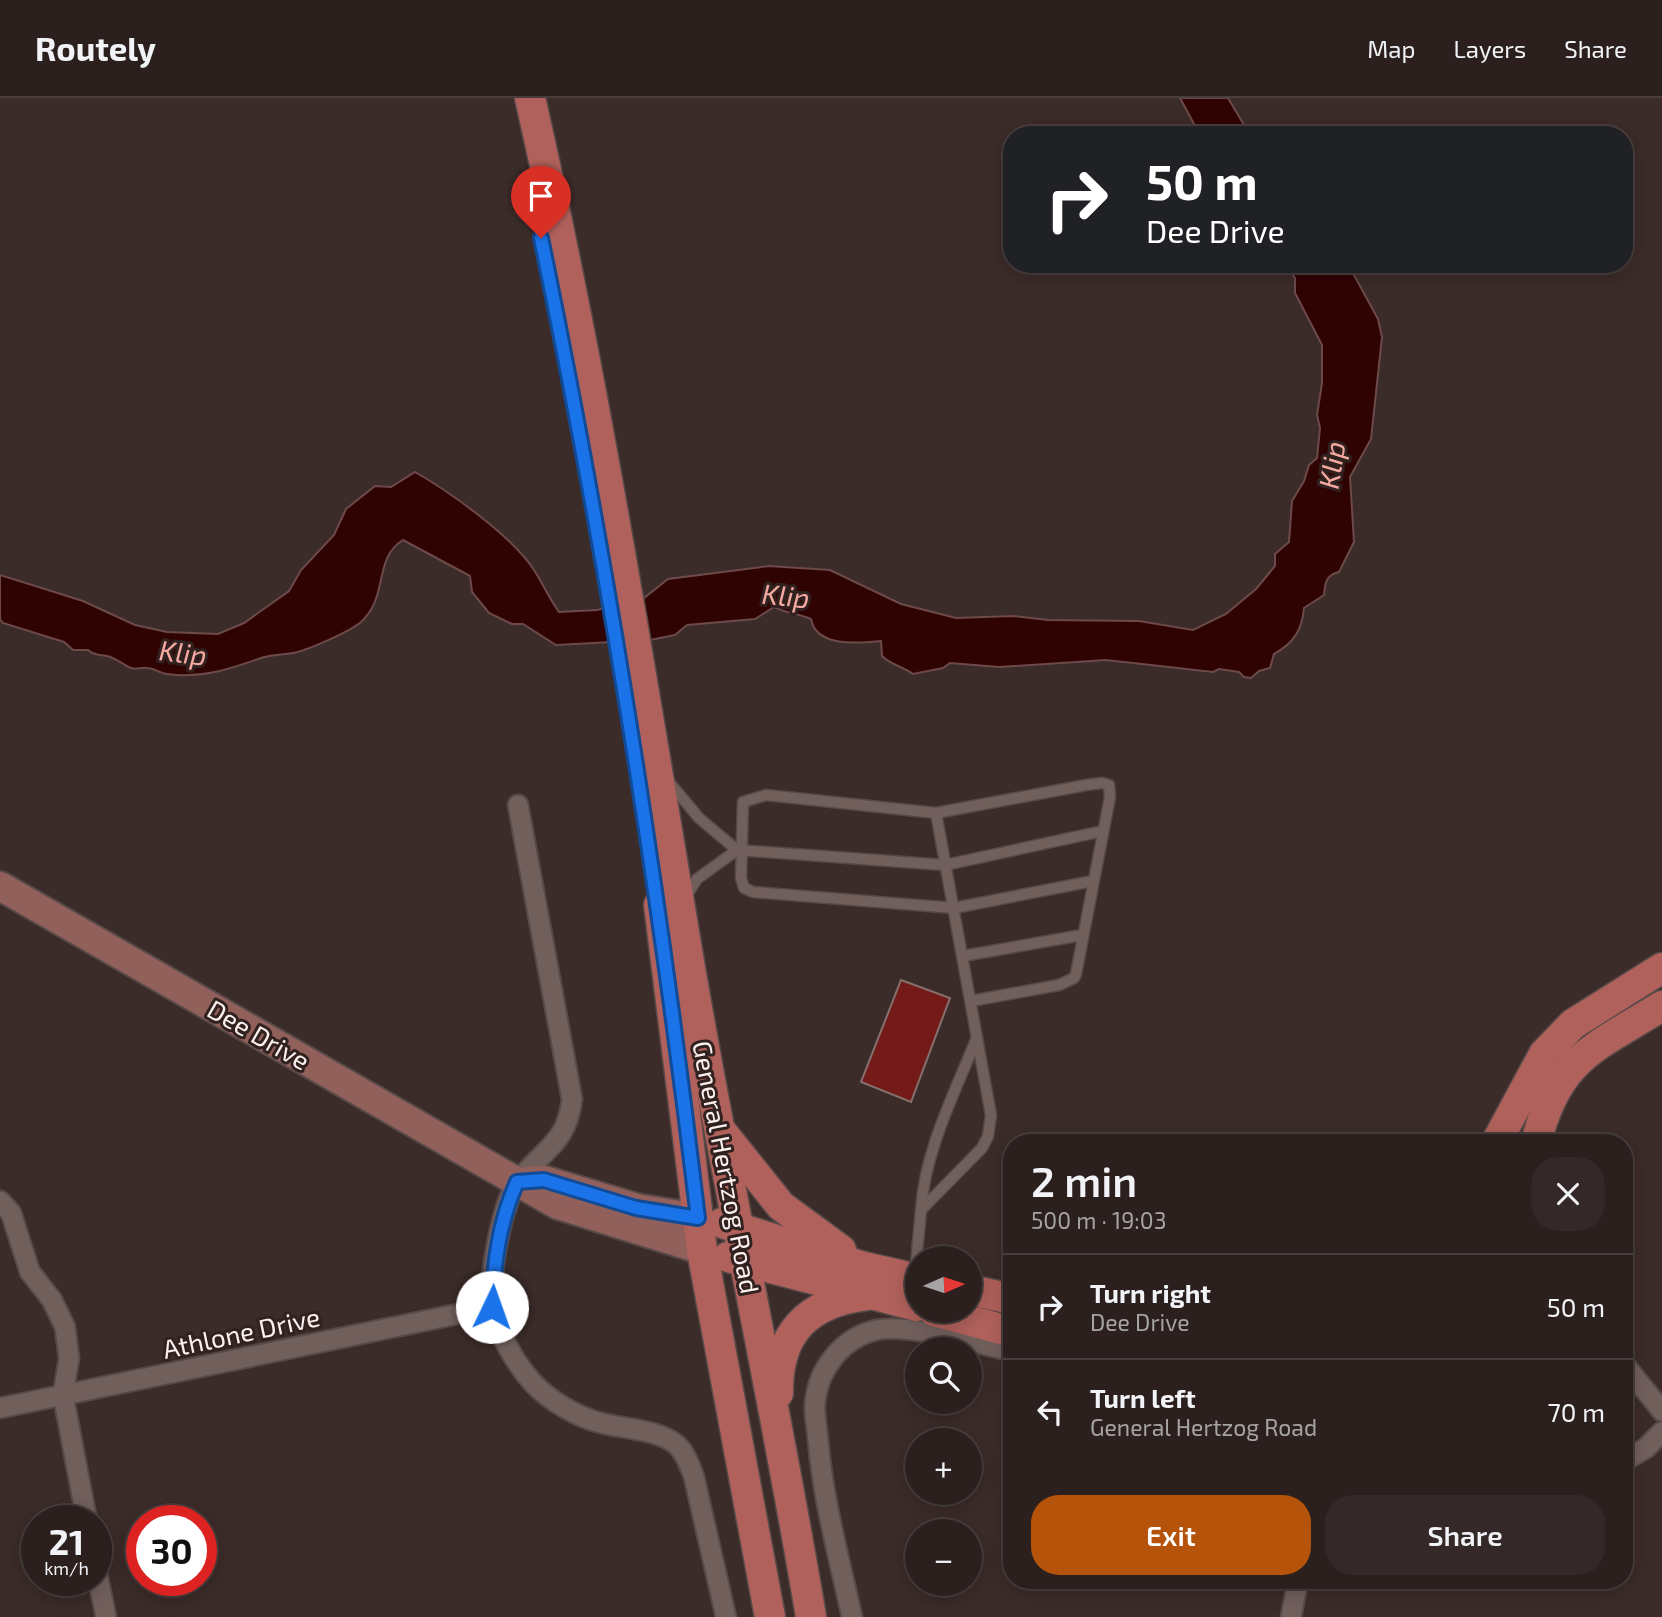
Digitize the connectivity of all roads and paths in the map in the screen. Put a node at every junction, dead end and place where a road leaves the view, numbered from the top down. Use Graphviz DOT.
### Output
graph roads {
  1 [pos="512,98"];
  2 [pos="530,98"];
  3 [pos="608,530"];
  4 [pos="636,696"];
  5 [pos="657,769"];
  6 [pos="518,805"];
  7 [pos="936,813"];
  8 [pos="1103,831"];
  9 [pos="739,850"];
  10 [pos="945,865"];
  11 [pos="1094,881"];
  12 [pos="0,886"];
  13 [pos="954,908"];
  14 [pos="680,910"];
  15 [pos="1082,936"];
  16 [pos="962,956"];
  17 [pos="1662,968"];
  18 [pos="971,1001"];
  19 [pos="1662,1006"];
  20 [pos="978,1037"];
  21 [pos="718,1128"];
  22 [pos="1501,1134"];
  23 [pos="1539,1134"];
  24 [pos="517,1182"];
  25 [pos="0,1201"];
  26 [pos="921,1210"];
  27 [pos="698,1218"];
  28 [pos="737,1226"];
  29 [pos="915,1246"];
  30 [pos="702,1250"];
  31 [pos="743,1261"];
  32 [pos="869,1281"];
  33 [pos="905,1286"];
  34 [pos="982,1293"];
  35 [pos="1003,1297"];
  36 [pos="492,1307"];
  37 [pos="979,1323"];
  38 [pos="1003,1330"];
  39 [pos="1003,1349"];
  40 [pos="1633,1375"];
  41 [pos="63,1395"];
  42 [pos="0,1408"];
  43 [pos="1662,1411"];
  44 [pos="1662,1432"];
  45 [pos="779,1435"];
  46 [pos="1633,1456"];
  47 [pos="84,1505"];
  48 [pos="1296,1589"];
  49 [pos="102,1596"];
  50 [pos="106,1617"];
  51 [pos="726,1617"];
  52 [pos="770,1617"];
  53 [pos="811,1617"];
  54 [pos="852,1617"];
  55 [pos="1291,1617"];
  1 -- 3 [label="main road, General Hertzog Road"];
  2 -- 3 [label="main road, General Hertzog Road"];
  3 -- 4 [label="main road, General Hertzog Road"];
  4 -- 5 [label="main road, General Hertzog Road"];
  4 -- 27 [label="main road, General Hertzog Road"];
  5 -- 9 [label="lane"];
  5 -- 14 [label="main road, General Hertzog Road"];
  6 -- 24 [label="street"];
  7 -- 8 [label="lane"];
  7 -- 9 [label="lane"];
  7 -- 10 [label="lane"];
  8 -- 10 [label="lane"];
  8 -- 11 [label="lane"];
  9 -- 10 [label="lane"];
  9 -- 13 [label="lane"];
  9 -- 14 [label="lane"];
  10 -- 13 [label="lane"];
  11 -- 13 [label="lane"];
  11 -- 15 [label="lane"];
  12 -- 24 [label="street, Dee Drive"];
  13 -- 16 [label="lane"];
  14 -- 21 [label="main road, General Hertzog Road"];
  15 -- 16 [label="lane"];
  15 -- 18 [label="lane"];
  16 -- 18 [label="lane"];
  17 -- 22 [label="main road"];
  18 -- 20 [label="lane"];
  19 -- 23 [label="main road"];
  20 -- 26 [label="lane"];
  20 -- 26 [label="lane"];
  21 -- 28 [label="main road, General Hertzog Road"];
  21 -- 32 [label="main road"];
  24 -- 27 [label="street, Dee Drive"];
  24 -- 30 [label="street, Dee Drive"];
  24 -- 36 [label="street"];
  25 -- 41 [label="street"];
  26 -- 29 [label="lane"];
  27 -- 28 [label="main road"];
  27 -- 30 [label="main road, General Hertzog Road"];
  28 -- 31 [label="main road, General Hertzog Road"];
  28 -- 32 [label="main road"];
  30 -- 31 [label="main road"];
  30 -- 52 [label="main road, General Hertzog Road"];
  31 -- 32 [label="main road"];
  31 -- 45 [label="main road, General Hertzog Road"];
  32 -- 33 [label="main road"];
  32 -- 45 [label="main road"];
  34 -- 35 [label="main road"];
  36 -- 41 [label="street, Athlone Drive"];
  36 -- 51 [label="street"];
  37 -- 38 [label="main road"];
  39 -- 54 [label="street"];
  40 -- 43 [label="street"];
  41 -- 42 [label="street, Athlone Drive"];
  41 -- 47 [label="street"];
  44 -- 46 [label="street"];
  45 -- 53 [label="main road, General Hertzog Road"];
  48 -- 55 [label="street"];
  49 -- 50 [label="street"];
}
